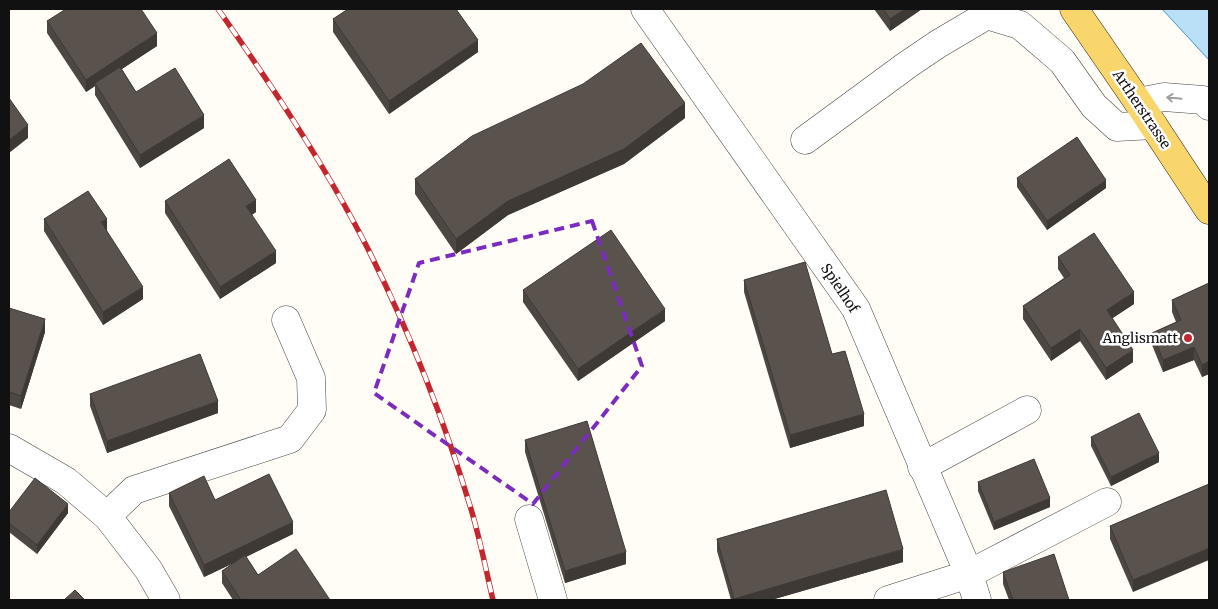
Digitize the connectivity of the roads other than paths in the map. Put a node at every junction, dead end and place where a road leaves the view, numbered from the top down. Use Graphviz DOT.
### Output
graph roads {
  1 [pos="645,9"];
  2 [pos="1074,9"];
  3 [pos="1138,102"];
  4 [pos="1209,106"];
  5 [pos="1153,125"];
  6 [pos="805,140"];
  7 [pos="1209,210"];
  8 [pos="286,320"];
  9 [pos="1027,410"];
  10 [pos="9,448"];
  11 [pos="922,467"];
  12 [pos="1108,502"];
  13 [pos="107,516"];
  14 [pos="529,519"];
  15 [pos="969,574"];
  16 [pos="166,600"];
  17 [pos="554,600"];
  18 [pos="888,600"];
  19 [pos="977,600"];
  1 -- 11 [label="street, Spielhof"];
  2 -- 3 [label="main road, Artherstrasse"];
  4 -- 3 [label="street, one-way"];
  3 -- 5 [label="main road, Artherstrasse"];
  5 -- 6 [label="street"];
  5 -- 7 [label="main road, Artherstrasse"];
  8 -- 13 [label="street"];
  9 -- 11 [label="street"];
  10 -- 13 [label="street"];
  11 -- 15 [label="street, Spielhof"];
  12 -- 15 [label="street"];
  13 -- 16 [label="street"];
  14 -- 17 [label="street"];
  15 -- 18 [label="street"];
  15 -- 19 [label="street, Spielhof"];
}
